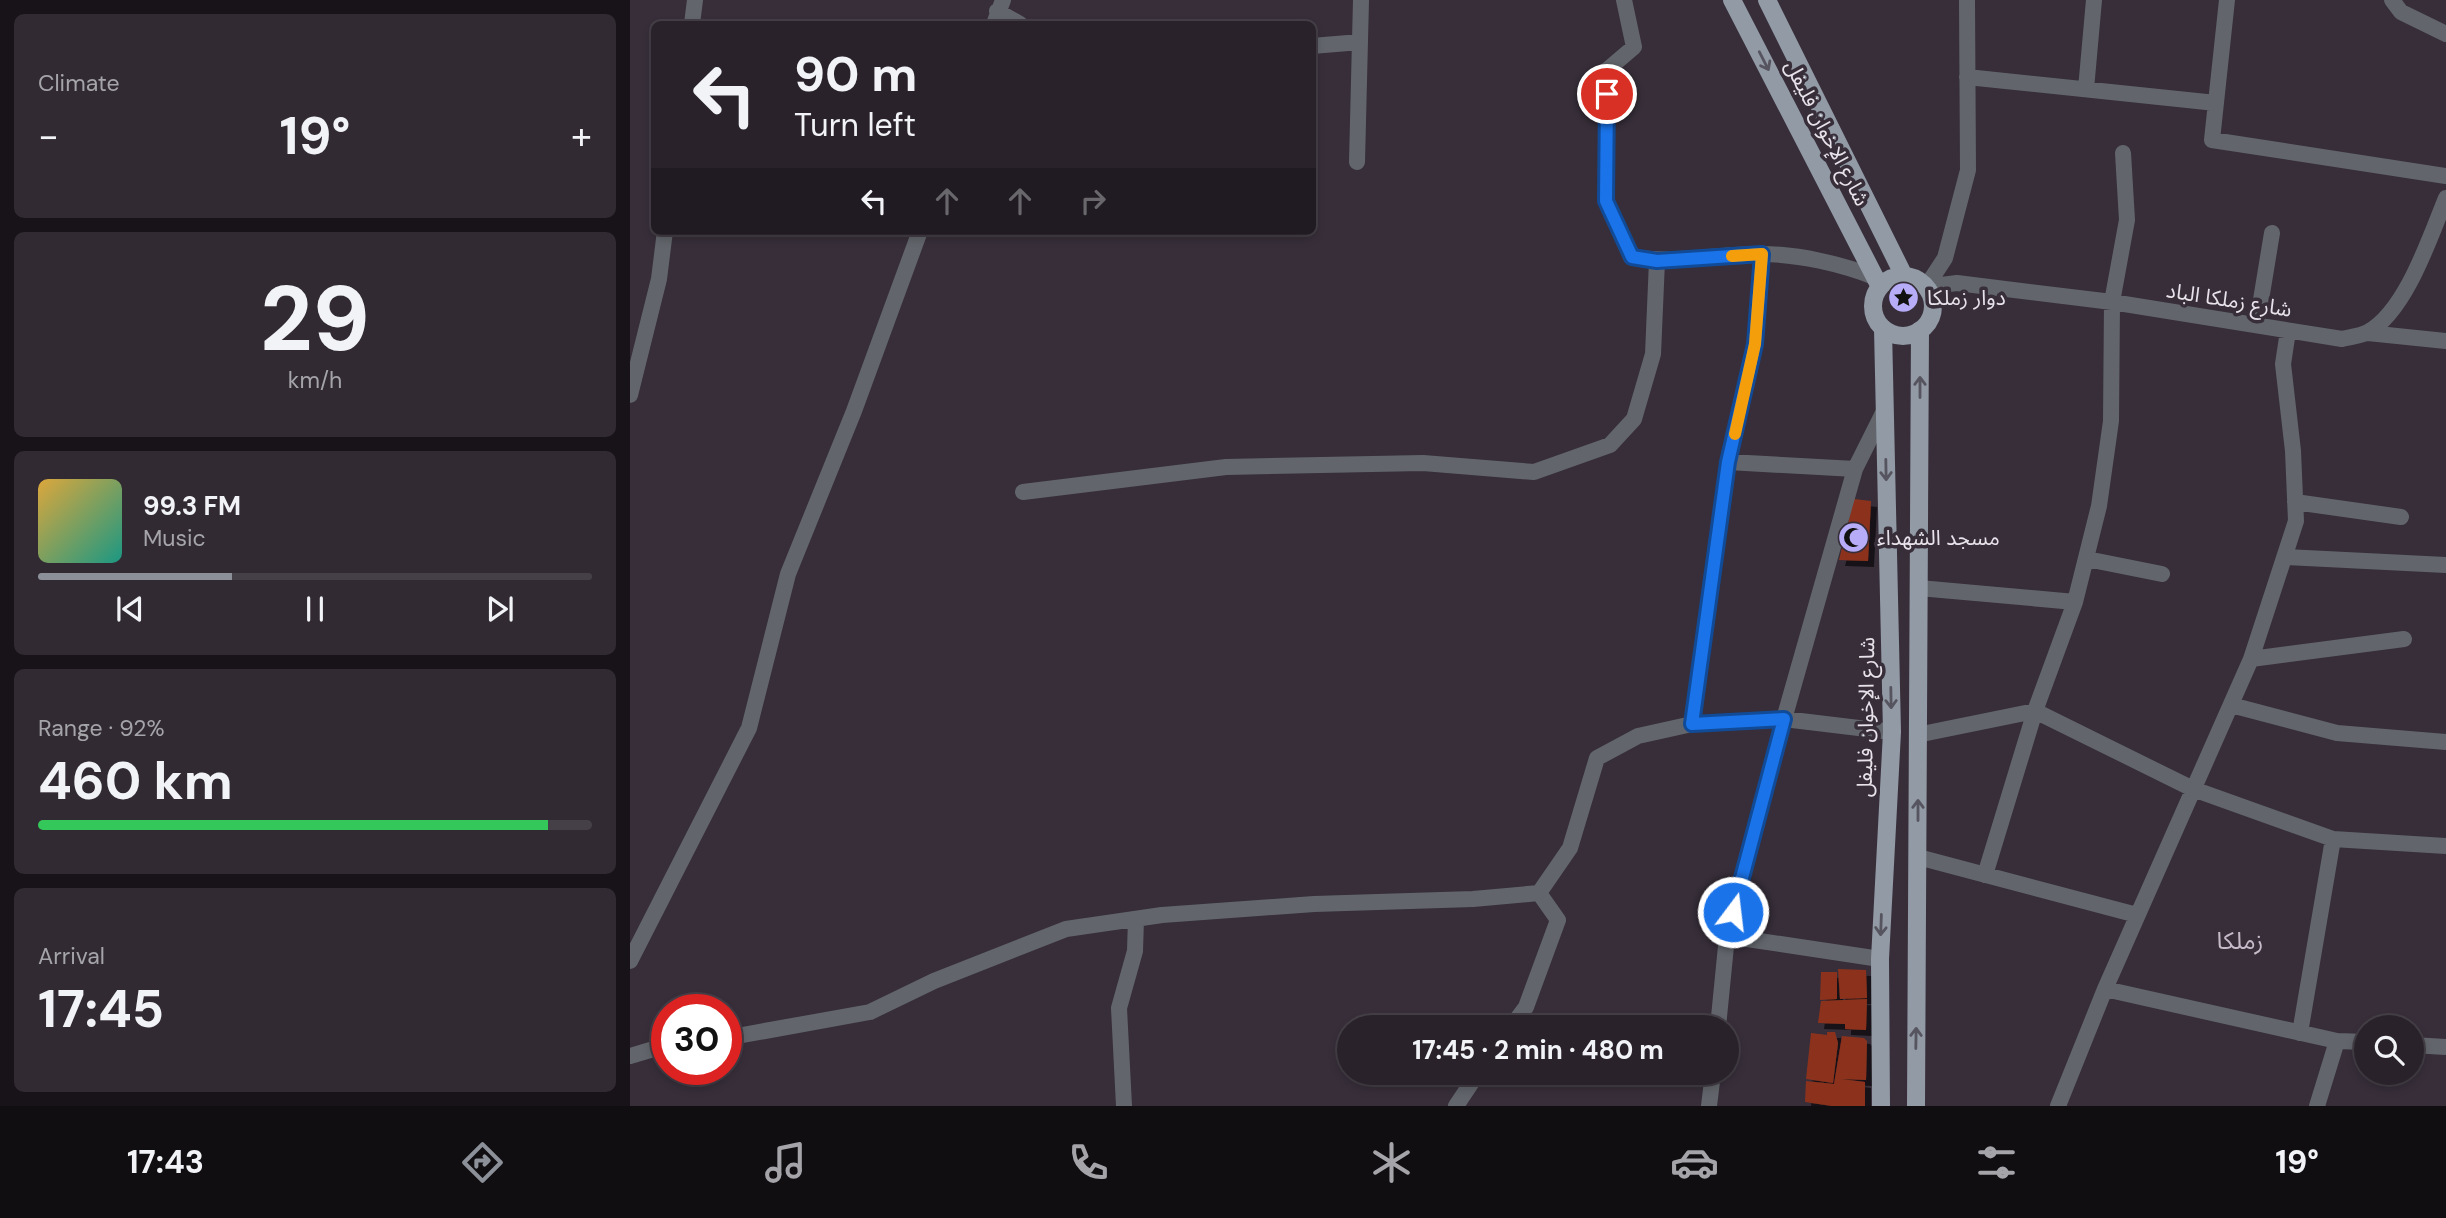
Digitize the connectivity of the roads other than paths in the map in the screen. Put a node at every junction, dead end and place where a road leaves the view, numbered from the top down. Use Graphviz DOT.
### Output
graph roads {
  1 [pos="695,0"];
  2 [pos="1361,0"];
  3 [pos="1624,0"];
  4 [pos="1732,0"];
  5 [pos="1767,0"];
  6 [pos="1967,0"];
  7 [pos="2094,0"];
  8 [pos="2227,0"];
  9 [pos="2392,0"];
  10 [pos="998,12"];
  11 [pos="692,21"];
  12 [pos="1014,21"];
  13 [pos="2446,34"];
  14 [pos="1360,43"];
  15 [pos="1316,46"];
  16 [pos="1967,77"];
  17 [pos="2086,89"];
  18 [pos="2216,103"];
  19 [pos="2123,153"];
  20 [pos="1357,162"];
  21 [pos="2446,176"];
  22 [pos="2446,198"];
  23 [pos="2272,233"];
  24 [pos="664,235"];
  25 [pos="919,235"];
  26 [pos="1762,254"];
  27 [pos="1657,261"];
  28 [pos="1905,276"];
  29 [pos="1878,282"];
  30 [pos="1926,287"];
  31 [pos="2112,302"];
  32 [pos="2257,324"];
  33 [pos="1883,329"];
  34 [pos="1920,330"];
  35 [pos="2288,331"];
  36 [pos="2368,332"];
  37 [pos="2446,341"];
  38 [pos="630,395"];
  39 [pos="1885,410"];
  40 [pos="1728,462"];
  41 [pos="1855,470"];
  42 [pos="1023,492"];
  43 [pos="2295,502"];
  44 [pos="2401,517"];
  45 [pos="2284,556"];
  46 [pos="2087,559"];
  47 [pos="2446,565"];
  48 [pos="2162,574"];
  49 [pos="1919,588"];
  50 [pos="2075,602"];
  51 [pos="2404,639"];
  52 [pos="2251,659"];
  53 [pos="2231,705"];
  54 [pos="2035,711"];
  55 [pos="1784,719"];
  56 [pos="1692,724"];
  57 [pos="1892,732"];
  58 [pos="1917,735"];
  59 [pos="2446,742"];
  60 [pos="2193,789"];
  61 [pos="2333,839"];
  62 [pos="2446,846"];
  63 [pos="1918,858"];
  64 [pos="1985,875"];
  65 [pos="1539,893"];
  66 [pos="2137,915"];
  67 [pos="1136,919"];
  68 [pos="1727,936"];
  69 [pos="1880,959"];
  70 [pos="630,961"];
  71 [pos="2105,989"];
  72 [pos="1520,1015"];
  73 [pos="1719,1015"];
  74 [pos="2300,1033"];
  75 [pos="742,1035"];
  76 [pos="2337,1041"];
  77 [pos="2354,1042"];
  78 [pos="2424,1045"];
  79 [pos="2446,1046"];
  80 [pos="651,1050"];
  81 [pos="630,1056"];
  82 [pos="1470,1085"];
  83 [pos="1712,1085"];
  84 [pos="1124,1106"];
  85 [pos="1456,1106"];
  86 [pos="1709,1106"];
  87 [pos="1881,1106"];
  88 [pos="1916,1106"];
  89 [pos="2058,1106"];
  90 [pos="2317,1106"];
  1 -- 11 [label="street"];
  2 -- 14 [label="street"];
  3 -- 27 [label="street"];
  4 -- 29 [label="main road, شارع الإخوان فليفل, one-way"];
  5 -- 28 [label="main road, شارع الإخوان فليفل"];
  6 -- 16 [label="street"];
  7 -- 17 [label="street"];
  8 -- 18 [label="street"];
  9 -- 13 [label="street"];
  10 -- 12 [label="street"];
  14 -- 15 [label="street"];
  14 -- 20 [label="street"];
  16 -- 17 [label="street"];
  16 -- 30 [label="street"];
  17 -- 18 [label="street"];
  18 -- 21 [label="street"];
  19 -- 31 [label="street"];
  22 -- 36 [label="street"];
  23 -- 32 [label="street"];
  24 -- 38 [label="street"];
  25 -- 70 [label="street"];
  26 -- 27 [label="street"];
  26 -- 29 [label="street"];
  26 -- 40 [label="street"];
  27 -- 42 [label="street"];
  28 -- 29 [label="main road"];
  28 -- 30 [label="main road"];
  29 -- 33 [label="main road"];
  30 -- 31 [label="street, شارع زملكا الباد"];
  30 -- 34 [label="main road"];
  31 -- 32 [label="street, شارع زملكا الباد"];
  31 -- 46 [label="street"];
  32 -- 35 [label="street, شارع زملكا الباد"];
  33 -- 34 [label="main road"];
  33 -- 39 [label="main road, شارع الإخوان فليفل"];
  49 -- 34 [label="main road, one-way"];
  35 -- 36 [label="street, شارع زملكا الباد"];
  35 -- 43 [label="street"];
  36 -- 37 [label="street, شارع زملكا الباد"];
  39 -- 41 [label="street"];
  39 -- 57 [label="main road, شارع الإخوان فليفل, one-way"];
  40 -- 41 [label="street"];
  40 -- 56 [label="street"];
  41 -- 55 [label="street"];
  43 -- 44 [label="street"];
  43 -- 45 [label="street"];
  45 -- 47 [label="street"];
  45 -- 52 [label="street"];
  46 -- 48 [label="street"];
  46 -- 50 [label="street"];
  49 -- 50 [label="street"];
  49 -- 58 [label="main road"];
  50 -- 54 [label="street"];
  51 -- 52 [label="street"];
  52 -- 53 [label="street"];
  53 -- 59 [label="street"];
  53 -- 60 [label="street"];
  54 -- 58 [label="street"];
  54 -- 60 [label="street"];
  54 -- 64 [label="street"];
  55 -- 56 [label="street"];
  55 -- 57 [label="street"];
  55 -- 68 [label="street"];
  56 -- 65 [label="street"];
  57 -- 69 [label="main road, شارع الإخوان فليفل, one-way"];
  63 -- 58 [label="main road, one-way"];
  60 -- 61 [label="street"];
  60 -- 66 [label="street"];
  61 -- 62 [label="street"];
  61 -- 74 [label="street"];
  63 -- 64 [label="street"];
  88 -- 63 [label="main road, one-way"];
  64 -- 66 [label="street"];
  65 -- 67 [label="street"];
  65 -- 72 [label="street"];
  66 -- 71 [label="street"];
  67 -- 75 [label="street"];
  67 -- 84 [label="street"];
  68 -- 69 [label="street"];
  68 -- 73 [label="street"];
  69 -- 87 [label="main road, شارع الإخوان فليفل"];
  71 -- 74 [label="street"];
  71 -- 89 [label="street"];
  74 -- 76 [label="street"];
  76 -- 77 [label="street"];
  76 -- 90 [label="street"];
  78 -- 79 [label="street"];
  80 -- 81 [label="street"];
  82 -- 85 [label="street"];
  83 -- 86 [label="street"];
}
